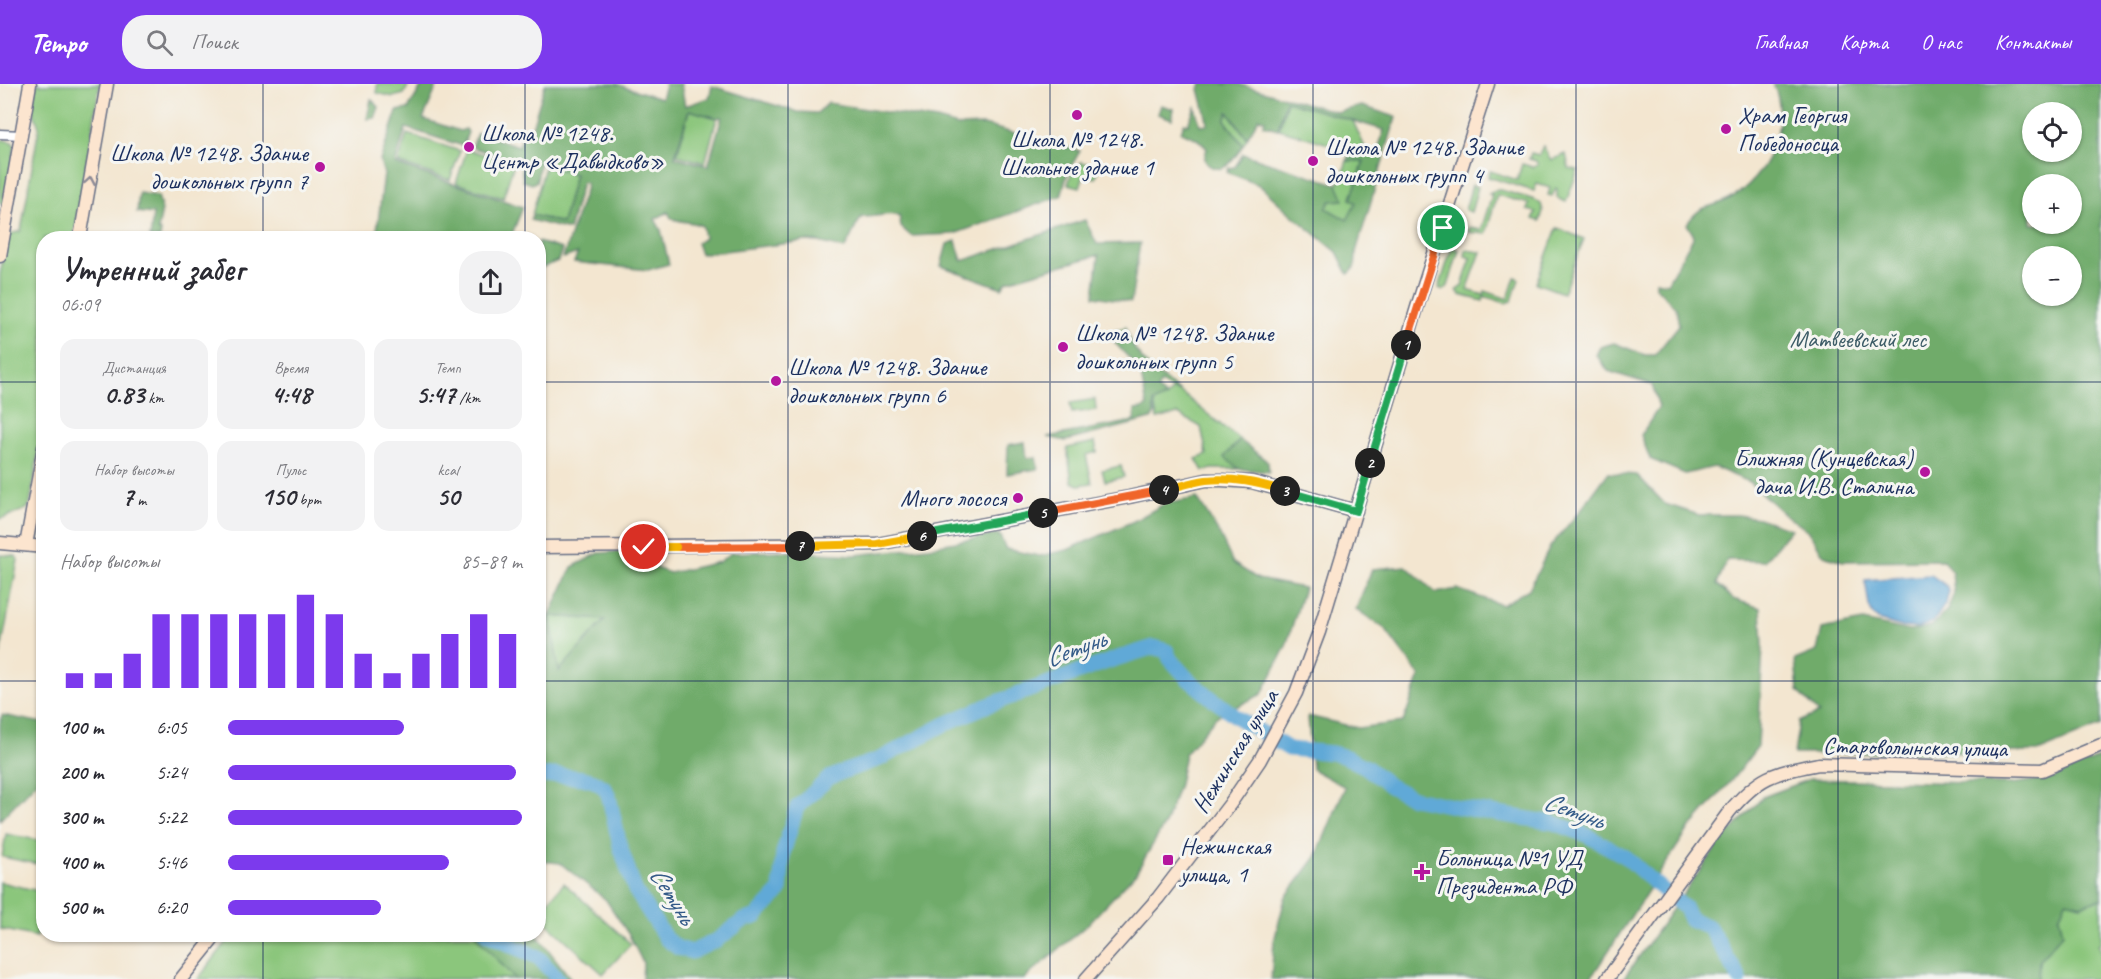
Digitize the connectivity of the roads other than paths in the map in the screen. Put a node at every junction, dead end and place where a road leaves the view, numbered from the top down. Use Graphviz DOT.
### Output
graph roads {
  1 [pos="30,84"];
  2 [pos="107,84"];
  3 [pos="1488,84"];
  4 [pos="0,134"];
  5 [pos="22,135"];
  6 [pos="4,213"];
  7 [pos="81,231"];
  8 [pos="0,256"];
  9 [pos="36,491"];
  10 [pos="1356,511"];
  11 [pos="0,543"];
  12 [pos="26,545"];
  13 [pos="36,546"];
  14 [pos="546,547"];
  15 [pos="2101,745"];
  16 [pos="211,942"];
  17 [pos="182,979"];
  18 [pos="1086,979"];
  19 [pos="1607,979"];
  1 -- 5 [label="street"];
  7 -- 2 [label="street, one-way"];
  3 -- 10 [label="street, Нежинская улица"];
  4 -- 5 [label="street"];
  5 -- 6 [label="street"];
  6 -- 8 [label="street"];
  9 -- 12 [label="street"];
  10 -- 14 [label="street"];
  10 -- 18 [label="street, Нежинская улица"];
  11 -- 12 [label="street"];
  12 -- 13 [label="street"];
  15 -- 19 [label="street, Староволынская улица"];
  16 -- 17 [label="street"];
}
